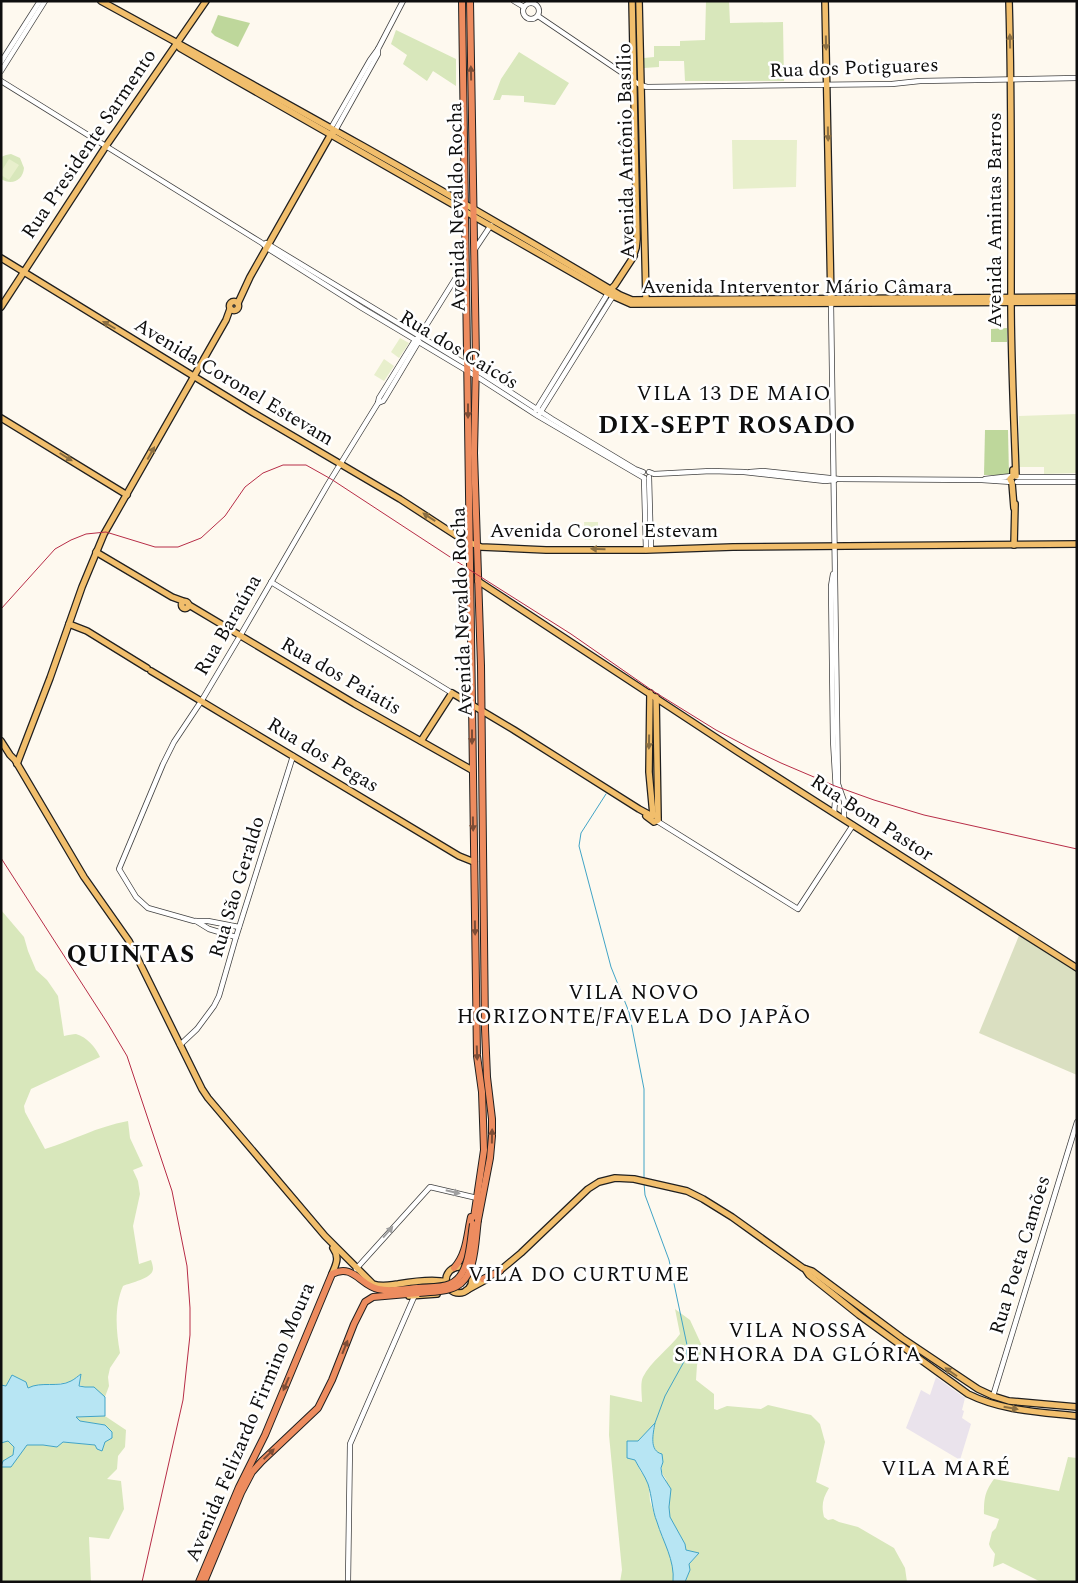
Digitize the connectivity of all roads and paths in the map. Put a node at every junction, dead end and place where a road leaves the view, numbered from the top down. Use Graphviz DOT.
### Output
graph roads {
  1 [pos="40,1"];
  2 [pos="45,1"];
  3 [pos="101,1"];
  4 [pos="206,1"];
  5 [pos="403,1"];
  6 [pos="462,1"];
  7 [pos="470,1"];
  8 [pos="514,1"];
  9 [pos="632,1"];
  10 [pos="639,1"];
  11 [pos="825,1"];
  12 [pos="1009,1"];
  13 [pos="524,7"];
  14 [pos="538,16"];
  15 [pos="29,22"];
  16 [pos="176,43"];
  17 [pos="13,47"];
  18 [pos="1,62"];
  19 [pos="1,71"];
  20 [pos="1077,78"];
  21 [pos="1,79"];
  22 [pos="634,80"];
  23 [pos="1011,80"];
  24 [pos="640,85"];
  25 [pos="827,85"];
  26 [pos="332,131"];
  27 [pos="106,146"];
  28 [pos="465,208"];
  29 [pos="474,213"];
  30 [pos="491,225"];
  31 [pos="644,242"];
  32 [pos="266,245"];
  33 [pos="474,249"];
  34 [pos="633,257"];
  35 [pos="1,258"];
  36 [pos="466,262"];
  37 [pos="24,272"];
  38 [pos="612,291"];
  39 [pos="1077,297"];
  40 [pos="1011,299"];
  41 [pos="646,300"];
  42 [pos="831,300"];
  43 [pos="714,301"];
  44 [pos="1077,302"];
  45 [pos="1,307"];
  46 [pos="418,340"];
  47 [pos="467,369"];
  48 [pos="476,373"];
  49 [pos="193,376"];
  50 [pos="537,413"];
  51 [pos="1,418"];
  52 [pos="551,421"];
  53 [pos="340,464"];
  54 [pos="648,476"];
  55 [pos="1077,477"];
  56 [pos="833,479"];
  57 [pos="1014,479"];
  58 [pos="1077,482"];
  59 [pos="127,495"];
  60 [pos="1077,544"];
  61 [pos="473,545"];
  62 [pos="1014,545"];
  63 [pos="834,546"];
  64 [pos="649,550"];
  65 [pos="96,552"];
  66 [pos="834,570"];
  67 [pos="478,581"];
  68 [pos="271,582"];
  69 [pos="69,624"];
  70 [pos="240,636"];
  71 [pos="452,693"];
  72 [pos="650,693"];
  73 [pos="656,697"];
  74 [pos="202,700"];
  75 [pos="472,705"];
  76 [pos="481,710"];
  77 [pos="1,741"];
  78 [pos="421,741"];
  79 [pos="20,755"];
  80 [pos="293,756"];
  81 [pos="12,757"];
  82 [pos="18,767"];
  83 [pos="472,770"];
  84 [pos="834,813"];
  85 [pos="655,818"];
  86 [pos="844,818"];
  87 [pos="853,825"];
  88 [pos="474,862"];
  89 [pos="484,908"];
  90 [pos="194,921"];
  91 [pos="239,927"];
  92 [pos="236,937"];
  93 [pos="1077,968"];
  94 [pos="180,1045"];
  95 [pos="1077,1122"];
  96 [pos="484,1191"];
  97 [pos="476,1201"];
  98 [pos="475,1222"];
  99 [pos="325,1236"];
  100 [pos="356,1269"];
  101 [pos="805,1269"];
  102 [pos="452,1270"];
  103 [pos="500,1271"];
  104 [pos="332,1274"];
  105 [pos="471,1275"];
  106 [pos="483,1279"];
  107 [pos="428,1281"];
  108 [pos="446,1282"];
  109 [pos="407,1286"];
  110 [pos="379,1289"];
  111 [pos="467,1290"];
  112 [pos="455,1292"];
  113 [pos="417,1293"];
  114 [pos="993,1396"];
  115 [pos="1058,1406"];
  116 [pos="1077,1408"];
  117 [pos="1056,1414"];
  118 [pos="1077,1416"];
  119 [pos="199,1582"];
  120 [pos="204,1582"];
  121 [pos="348,1582"];
  1 -- 15 [label="street"];
  2 -- 15 [label="street"];
  3 -- 16 [label="main road, Avenida Interventor Mário Câmara"];
  4 -- 16 [label="main road, Rua Presidente Sarmento"];
  5 -- 26 [label="street"];
  6 -- 28 [label="highway, Avenida Nevaldo Rocha"];
  29 -- 7 [label="highway, Avenida Nevaldo Rocha, one-way"];
  8 -- 13 [label="street"];
  9 -- 22 [label="main road, Avenida Antônio Basílio"];
  10 -- 24 [label="main road, Avenida Antônio Basílio"];
  11 -- 25 [label="main road, one-way"];
  23 -- 12 [label="main road, Avenida Amintas Barros, one-way"];
  13 -- 14 [label="street"];
  13 -- 14 [label="street"];
  14 -- 22 [label="street"];
  15 -- 17 [label="street"];
  16 -- 26 [label="main road, Avenida Interventor Mário Câmara"];
  16 -- 27 [label="main road, Rua Presidente Sarmento"];
  17 -- 18 [label="street"];
  17 -- 19 [label="street"];
  20 -- 23 [label="street, Rua dos Potiguares"];
  21 -- 27 [label="street, Rua dos Caicós"];
  22 -- 24 [label="street"];
  22 -- 34 [label="main road, Avenida Antônio Basílio"];
  23 -- 25 [label="street, Rua dos Potiguares"];
  23 -- 40 [label="main road, Avenida Amintas Barros"];
  24 -- 25 [label="street, Rua dos Potiguares"];
  24 -- 31 [label="main road, Avenida Antônio Basílio"];
  25 -- 42 [label="main road, one-way"];
  26 -- 28 [label="main road, Avenida Interventor Mário Câmara"];
  26 -- 32 [label="main road"];
  27 -- 32 [label="street, Rua dos Caicós"];
  27 -- 37 [label="main road, Rua Presidente Sarmento"];
  28 -- 29 [label="main road, Avenida Interventor Mário Câmara"];
  28 -- 36 [label="highway, Avenida Nevaldo Rocha"];
  29 -- 30 [label="main road, Avenida Interventor Mário Câmara"];
  29 -- 33 [label="highway, Avenida Nevaldo Rocha"];
  29 -- 38 [label="main road, Avenida Interventor Mário Câmara"];
  30 -- 33 [label="street"];
  30 -- 38 [label="main road, Avenida Interventor Mário Câmara"];
  31 -- 34 [label="main road"];
  31 -- 41 [label="main road, Avenida Antônio Basílio"];
  32 -- 46 [label="street, Rua dos Caicós"];
  32 -- 49 [label="main road"];
  33 -- 48 [label="highway, Avenida Nevaldo Rocha"];
  34 -- 38 [label="main road"];
  35 -- 37 [label="main road, Avenida Coronel Estevam"];
  36 -- 46 [label="street, Rua Baraúna"];
  36 -- 47 [label="highway, Avenida Nevaldo Rocha"];
  37 -- 45 [label="main road, Rua Presidente Sarmento"];
  49 -- 37 [label="main road, Avenida Coronel Estevam, one-way"];
  38 -- 41 [label="main road, Avenida Interventor Mário Câmara"];
  38 -- 43 [label="main road, Avenida Interventor Mário Câmara"];
  38 -- 50 [label="street"];
  39 -- 40 [label="main road, Avenida Interventor Mário Câmara"];
  40 -- 42 [label="main road, Avenida Interventor Mário Câmara"];
  40 -- 44 [label="main road, Avenida Interventor Mário Câmara"];
  40 -- 57 [label="main road, Avenida Amintas Barros"];
  41 -- 43 [label="main road, Avenida Interventor Mário Câmara"];
  42 -- 43 [label="main road, Avenida Interventor Mário Câmara"];
  42 -- 56 [label="street"];
  46 -- 47 [label="street, Rua dos Caicós"];
  46 -- 53 [label="street, Rua Baraúna"];
  47 -- 48 [label="street, Rua dos Caicós"];
  47 -- 61 [label="highway, Avenida Nevaldo Rocha, one-way"];
  48 -- 50 [label="street, Rua dos Caicós"];
  48 -- 61 [label="highway, Avenida Nevaldo Rocha"];
  49 -- 53 [label="main road, Avenida Coronel Estevam"];
  59 -- 49 [label="main road, one-way"];
  50 -- 52 [label="street, Rua dos Caicós"];
  51 -- 59 [label="main road, one-way"];
  52 -- 54 [label="street, Rua dos Caicós"];
  52 -- 54 [label="street, Rua dos Caicós"];
  61 -- 53 [label="main road, Avenida Coronel Estevam, one-way"];
  53 -- 68 [label="street, Rua Baraúna"];
  54 -- 56 [label="street"];
  54 -- 64 [label="street"];
  55 -- 57 [label="street"];
  56 -- 57 [label="street"];
  56 -- 63 [label="street"];
  57 -- 58 [label="street"];
  57 -- 62 [label="main road, Avenida Amintas Barros"];
  59 -- 65 [label="main road"];
  60 -- 62 [label="main road, Avenida Coronel Estevam"];
  64 -- 61 [label="main road, Avenida Coronel Estevam, one-way"];
  61 -- 67 [label="highway, Avenida Nevaldo Rocha"];
  61 -- 75 [label="highway, Avenida Nevaldo Rocha"];
  62 -- 63 [label="main road, Avenida Coronel Estevam"];
  63 -- 64 [label="main road, Avenida Coronel Estevam"];
  63 -- 66 [label="street"];
  65 -- 69 [label="main road"];
  65 -- 70 [label="main road, Rua dos Paiatis"];
  66 -- 84 [label="street"];
  66 -- 86 [label="street"];
  67 -- 72 [label="main road, Rua Bom Pastor"];
  67 -- 76 [label="highway, Avenida Nevaldo Rocha"];
  68 -- 70 [label="street, Rua Baraúna"];
  68 -- 71 [label="street"];
  69 -- 74 [label="main road, Rua dos Pegas"];
  69 -- 79 [label="main road"];
  70 -- 74 [label="street, Rua Baraúna"];
  70 -- 78 [label="main road, Rua dos Paiatis"];
  71 -- 75 [label="main road"];
  71 -- 78 [label="main road"];
  72 -- 73 [label="main road, Rua Bom Pastor"];
  72 -- 85 [label="main road, one-way"];
  73 -- 84 [label="main road, Rua Bom Pastor"];
  73 -- 85 [label="main road"];
  74 -- 80 [label="main road, Rua dos Pegas"];
  74 -- 90 [label="street, Rua Baraúna"];
  75 -- 76 [label="main road"];
  75 -- 83 [label="highway, Avenida Nevaldo Rocha, one-way"];
  76 -- 85 [label="main road"];
  76 -- 89 [label="highway, Avenida Nevaldo Rocha"];
  77 -- 81 [label="main road"];
  78 -- 83 [label="main road, Rua dos Paiatis"];
  79 -- 81 [label="main road"];
  79 -- 82 [label="main road"];
  80 -- 88 [label="main road, Rua dos Pegas"];
  80 -- 91 [label="street, Rua São Geraldo"];
  81 -- 82 [label="main road"];
  82 -- 94 [label="main road"];
  83 -- 88 [label="highway, Avenida Nevaldo Rocha, one-way"];
  84 -- 86 [label="main road, Rua Bom Pastor"];
  85 -- 87 [label="street"];
  86 -- 87 [label="main road, Rua Bom Pastor"];
  87 -- 93 [label="main road, Rua Bom Pastor"];
  88 -- 89 [label="highway"];
  88 -- 97 [label="highway, Avenida Nevaldo Rocha, one-way"];
  96 -- 89 [label="highway, Avenida Nevaldo Rocha, one-way"];
  90 -- 91 [label="street"];
  90 -- 92 [label="street"];
  91 -- 92 [label="street, Rua São Geraldo"];
  92 -- 94 [label="street, Rua São Geraldo"];
  94 -- 99 [label="main road"];
  95 -- 114 [label="street, Rua Poeta Camões"];
  96 -- 98 [label="highway, Avenida Nevaldo Rocha"];
  96 -- 105 [label="highway"];
  97 -- 98 [label="highway"];
  100 -- 97 [label="street, one-way"];
  97 -- 102 [label="highway"];
  98 -- 113 [label="highway, bridge"];
  99 -- 100 [label="main road"];
  99 -- 104 [label="main road"];
  100 -- 107 [label="main road"];
  101 -- 103 [label="main road"];
  114 -- 101 [label="main road, one-way"];
  101 -- 117 [label="main road, one-way"];
  102 -- 105 [label="main road"];
  102 -- 107 [label="main road"];
  102 -- 108 [label="main road"];
  103 -- 105 [label="main road"];
  103 -- 106 [label="highway"];
  103 -- 111 [label="main road"];
  104 -- 110 [label="highway"];
  104 -- 119 [label="highway, Avenida Felizardo Firmino Moura, one-way"];
  105 -- 111 [label="main road"];
  107 -- 108 [label="main road"];
  108 -- 112 [label="main road"];
  109 -- 110 [label="highway"];
  110 -- 113 [label="highway"];
  111 -- 112 [label="main road"];
  112 -- 113 [label="main road"];
  120 -- 113 [label="highway, Avenida Felizardo Firmino Moura, one-way"];
  113 -- 121 [label="street"];
  114 -- 115 [label="main road"];
  115 -- 116 [label="main road"];
  115 -- 117 [label="main road"];
  117 -- 118 [label="main road"];
}
